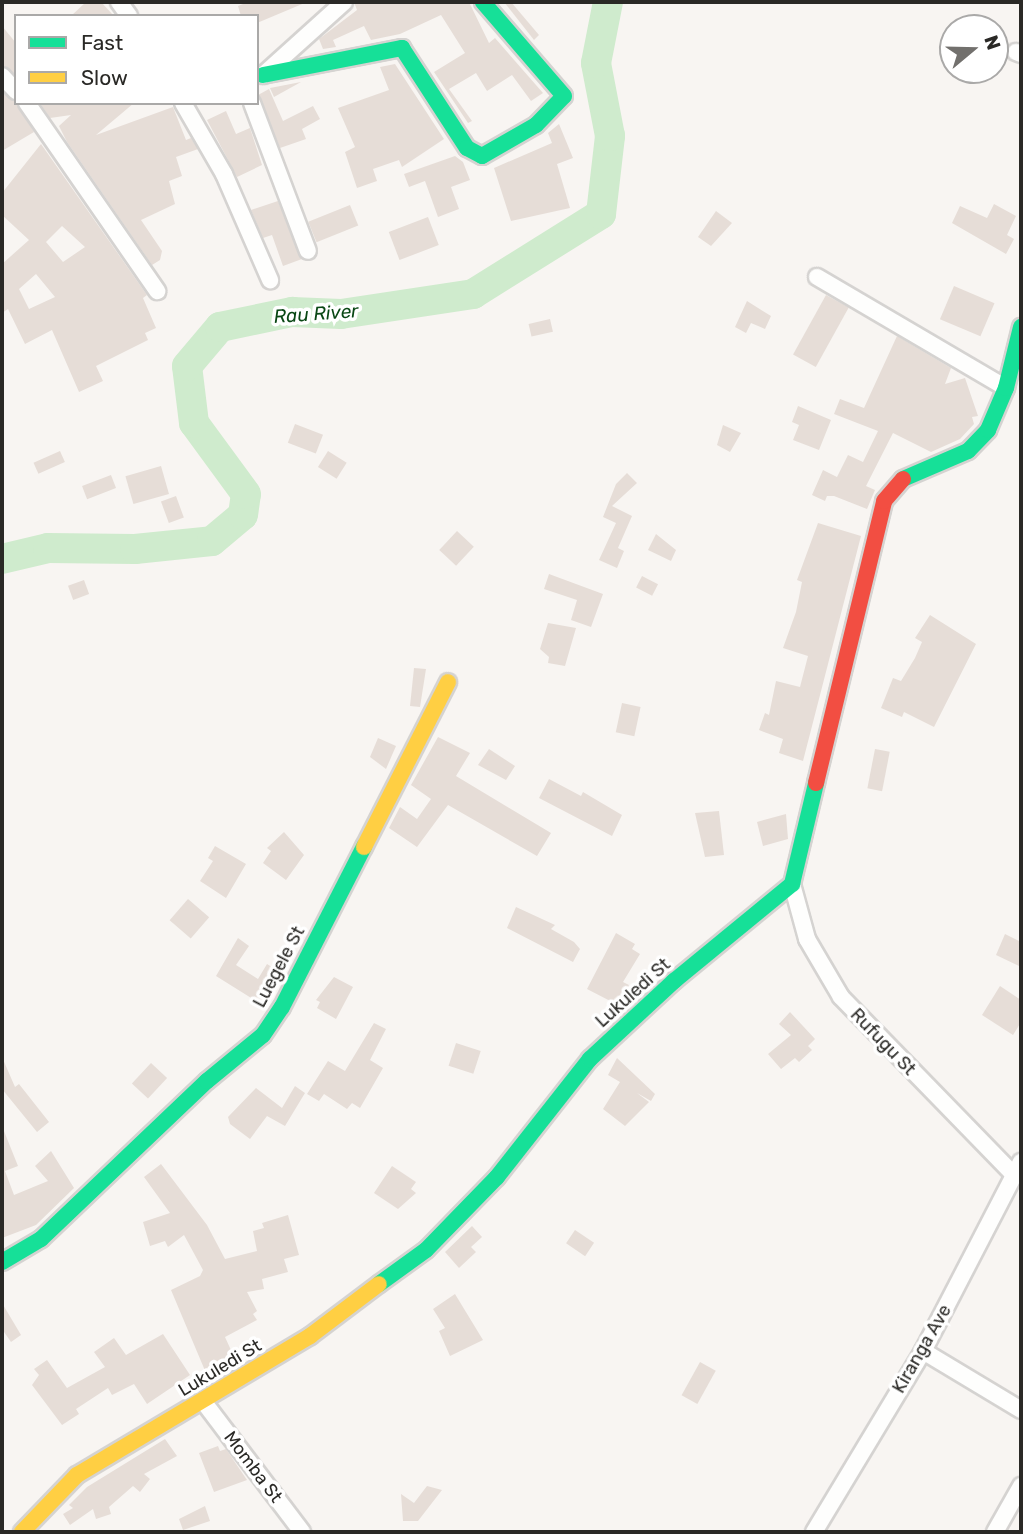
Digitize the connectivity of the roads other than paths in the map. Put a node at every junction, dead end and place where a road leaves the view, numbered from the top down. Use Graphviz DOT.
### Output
graph roads {
  1 [pos="344,2"];
  2 [pos="484,2"];
  3 [pos="2,76"];
  4 [pos="260,76"];
  5 [pos="14,89"];
  6 [pos="28,105"];
  7 [pos="184,105"];
  8 [pos="253,105"];
  9 [pos="308,251"];
  10 [pos="817,277"];
  11 [pos="270,279"];
  12 [pos="157,290"];
  13 [pos="1021,327"];
  14 [pos="1006,388"];
  15 [pos="448,682"];
  16 [pos="792,884"];
  17 [pos="1017,1168"];
  18 [pos="2,1262"];
  19 [pos="923,1350"];
  20 [pos="203,1401"];
  21 [pos="1021,1410"];
  22 [pos="1021,1486"];
  23 [pos="22,1532"];
  24 [pos="302,1532"];
  25 [pos="814,1532"];
  26 [pos="995,1532"];
  1 -- 4 [label="street"];
  2 -- 4 [label="street"];
  3 -- 5 [label="street"];
  6 -- 12 [label="street"];
  7 -- 11 [label="street"];
  8 -- 9 [label="street"];
  10 -- 14 [label="street"];
  13 -- 14 [label="street"];
  14 -- 16 [label="street"];
  15 -- 18 [label="street, Luegele St"];
  16 -- 17 [label="street, Rufugu St"];
  16 -- 20 [label="street, Lukuledi St"];
  17 -- 19 [label="street, Kiranga Ave"];
  19 -- 21 [label="street"];
  19 -- 25 [label="street, Kiranga Ave"];
  20 -- 23 [label="street, Lukuledi St"];
  20 -- 24 [label="street, Momba St"];
  22 -- 26 [label="street"];
}
